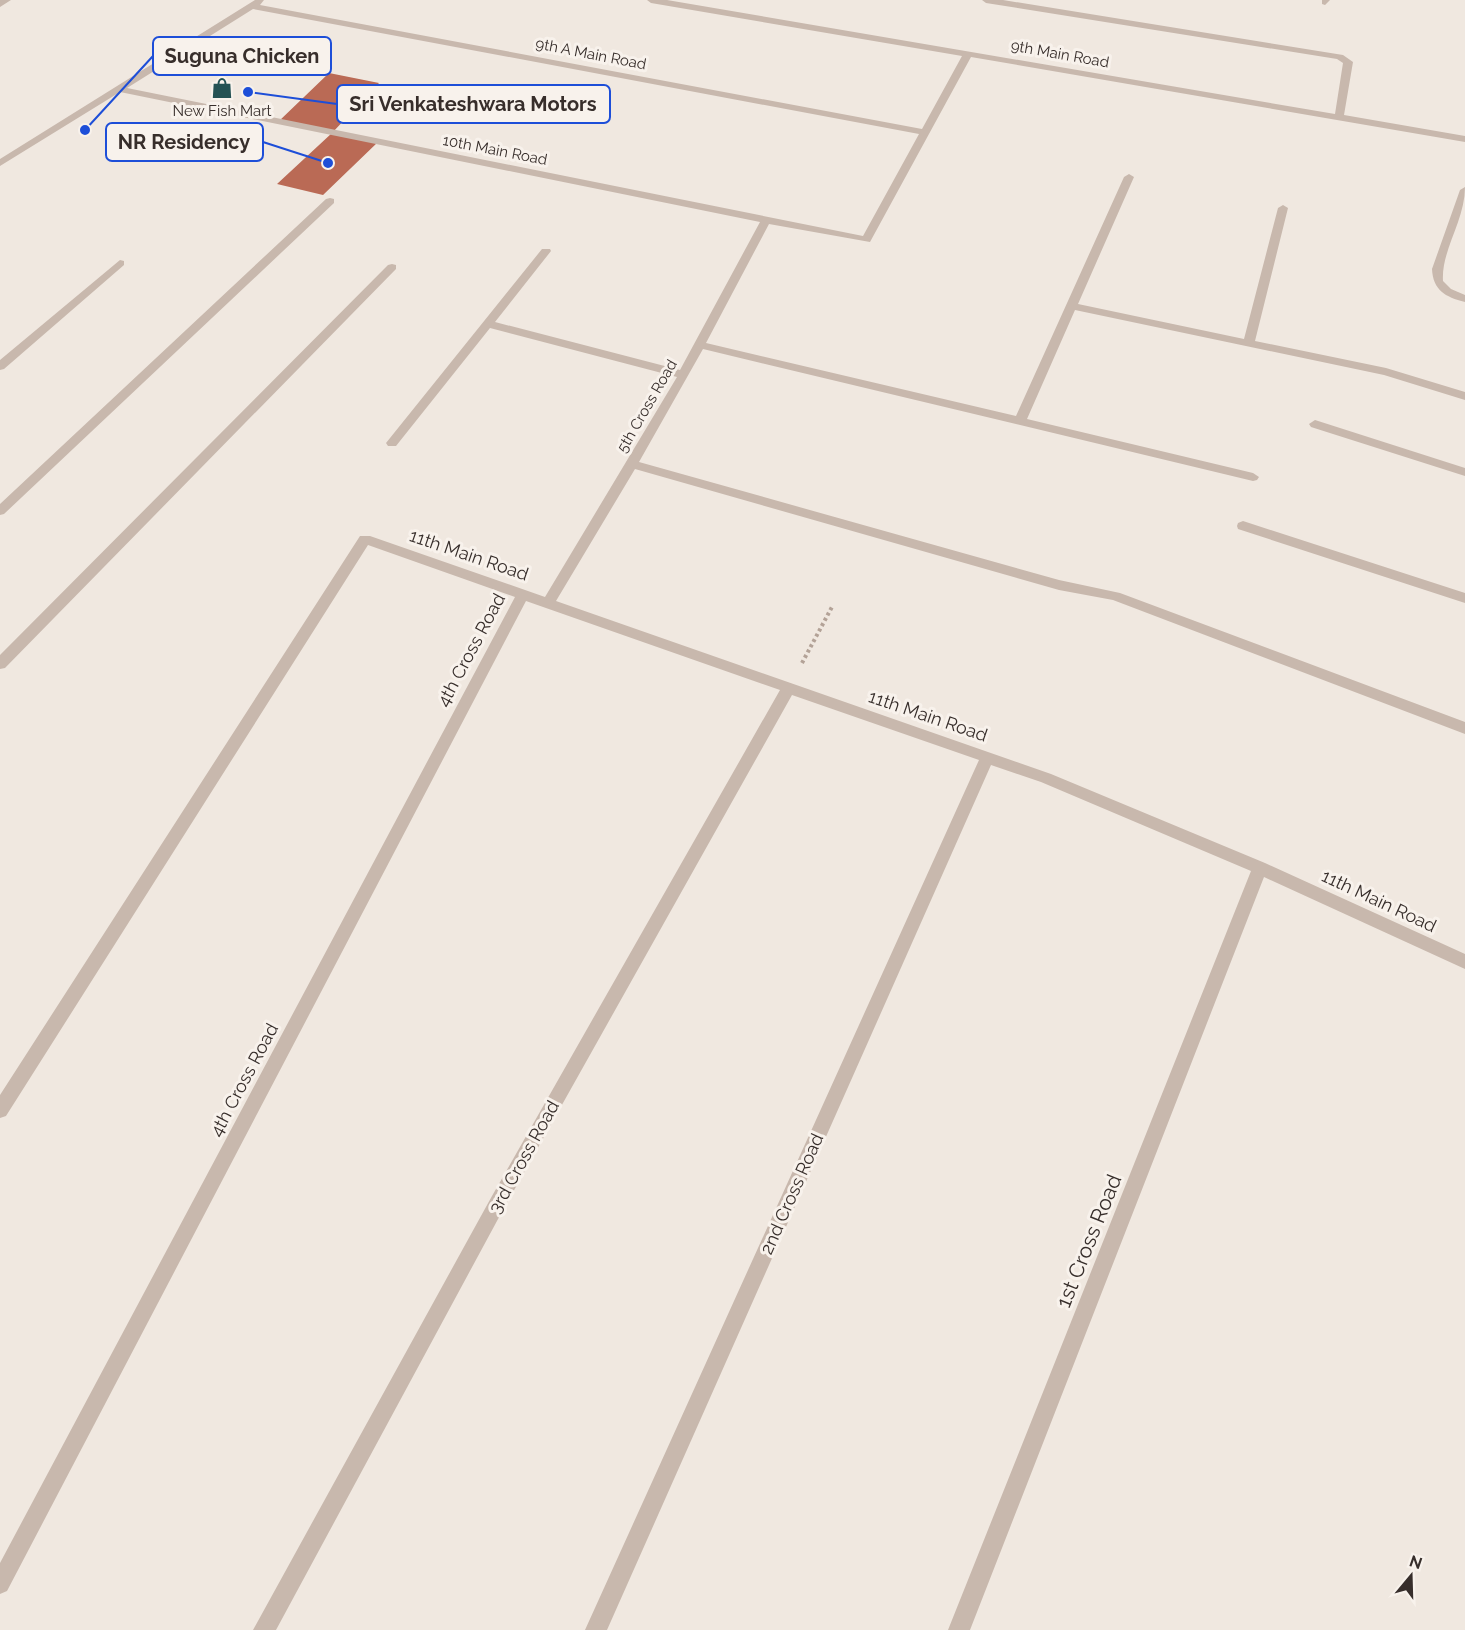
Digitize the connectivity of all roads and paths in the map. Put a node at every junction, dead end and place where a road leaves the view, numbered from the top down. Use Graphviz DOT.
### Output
graph roads {
  1 [pos="7,0"];
  2 [pos="651,0"];
  3 [pos="987,0"];
  4 [pos="257,3"];
  5 [pos="0,4"];
  6 [pos="968,54"];
  7 [pos="117,89"];
  8 [pos="1339,117"];
  9 [pos="925,132"];
  10 [pos="1465,139"];
  11 [pos="0,163"];
  12 [pos="1129,177"];
  13 [pos="1465,190"];
  14 [pos="330,201"];
  15 [pos="1283,208"];
  16 [pos="766,220"];
  17 [pos="546,251"];
  18 [pos="120,263"];
  19 [pos="392,267"];
  20 [pos="1465,299"];
  21 [pos="1071,306"];
  22 [pos="487,324"];
  23 [pos="1248,344"];
  24 [pos="699,345"];
  25 [pos="0,366"];
  26 [pos="684,375"];
  27 [pos="1465,396"];
  28 [pos="1020,421"];
  29 [pos="1315,424"];
  30 [pos="392,443"];
  31 [pos="631,464"];
  32 [pos="1465,472"];
  33 [pos="1253,477"];
  34 [pos="0,511"];
  35 [pos="1243,526"];
  36 [pos="523,594"];
  37 [pos="1465,598"];
  38 [pos="548,603"];
  39 [pos="833,605"];
  40 [pos="0,664"];
  41 [pos="789,688"];
  42 [pos="1465,728"];
  43 [pos="987,758"];
  44 [pos="1260,868"];
  45 [pos="1465,962"];
  46 [pos="0,1110"];
  47 [pos="0,1584"];
  48 [pos="264,1630"];
  49 [pos="596,1630"];
  50 [pos="959,1630"];
  1 -- 5 [label="street"];
  2 -- 6 [label="street, 9th Main Road"];
  3 -- 8 [label="street"];
  4 -- 7 [label="street"];
  4 -- 9 [label="street, 9th A Main Road"];
  6 -- 8 [label="street, 9th Main Road"];
  6 -- 9 [label="street"];
  7 -- 11 [label="street"];
  7 -- 16 [label="street, 10th Main Road"];
  8 -- 10 [label="street, 9th Main Road"];
  9 -- 16 [label="street, 10th Main Road"];
  12 -- 21 [label="street"];
  13 -- 20 [label="street"];
  14 -- 34 [label="street"];
  15 -- 23 [label="street"];
  16 -- 24 [label="street, 5th Cross Road"];
  17 -- 22 [label="street"];
  18 -- 25 [label="street"];
  19 -- 40 [label="street"];
  21 -- 23 [label="street"];
  21 -- 28 [label="street"];
  22 -- 26 [label="street"];
  22 -- 30 [label="street"];
  23 -- 27 [label="street"];
  24 -- 26 [label="street, 5th Cross Road"];
  24 -- 28 [label="street"];
  26 -- 31 [label="street, 5th Cross Road"];
  28 -- 33 [label="street"];
  29 -- 32 [label="street"];
  31 -- 38 [label="street, 5th Cross Road"];
  31 -- 42 [label="street"];
  35 -- 37 [label="street"];
  36 -- 38 [label="street, 11th Main Road"];
  36 -- 46 [label="street, 11th Main Road"];
  36 -- 47 [label="street, 4th Cross Road"];
  38 -- 41 [label="street, 11th Main Road"];
  39 -- 41 [label="path"];
  41 -- 43 [label="street, 11th Main Road"];
  41 -- 48 [label="street, 3rd Cross Road"];
  43 -- 44 [label="street, 11th Main Road"];
  43 -- 49 [label="street, 2nd Cross Road"];
  44 -- 45 [label="street, 11th Main Road"];
  44 -- 50 [label="street, 1st Cross Road"];
}
